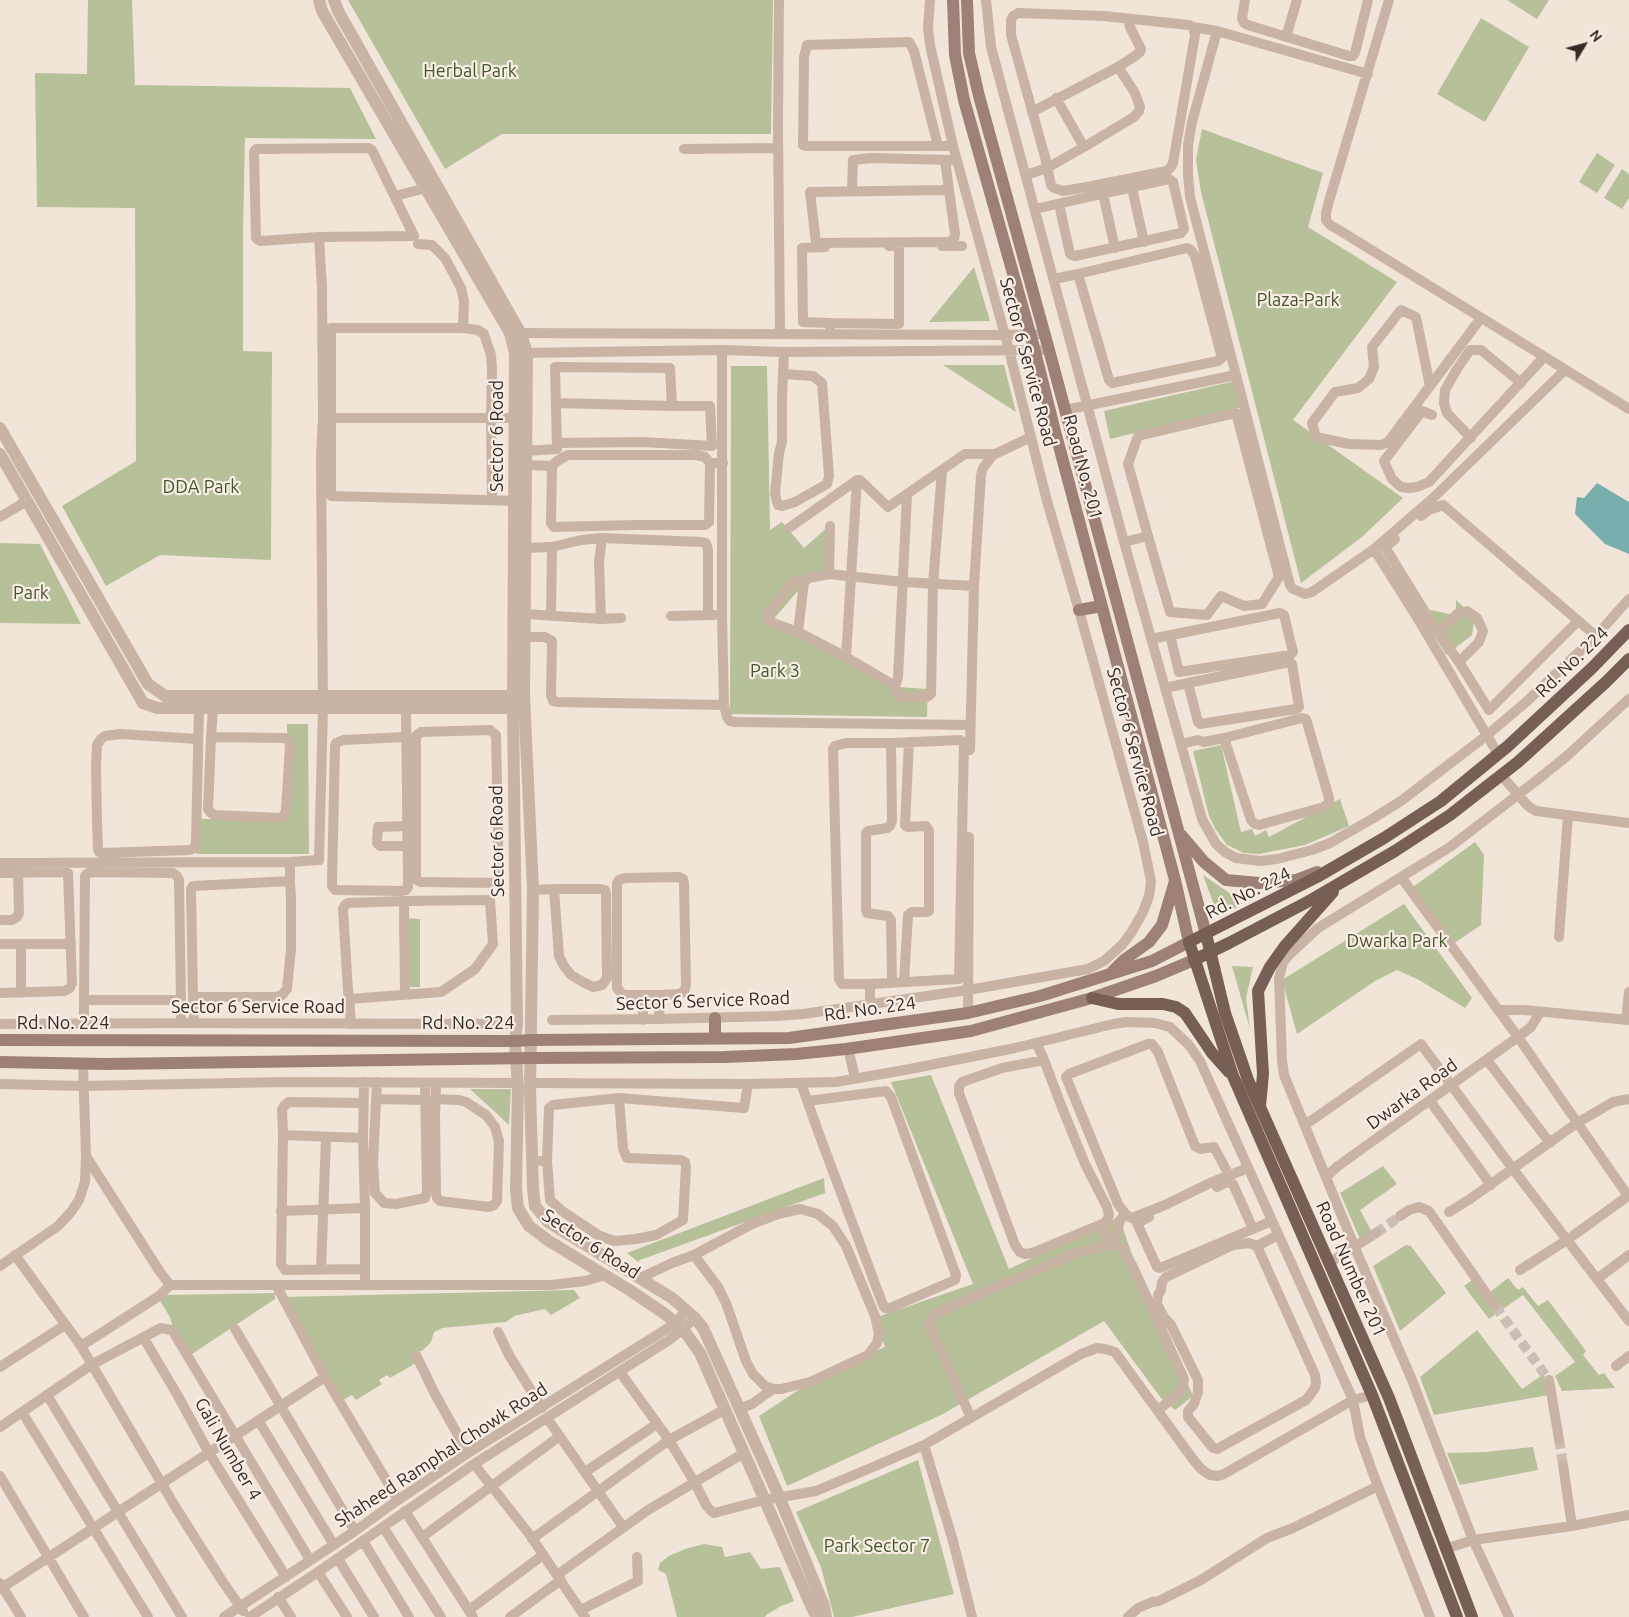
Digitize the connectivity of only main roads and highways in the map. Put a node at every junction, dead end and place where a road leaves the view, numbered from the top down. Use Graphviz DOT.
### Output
graph roads {
  1 [pos="953,0"];
  2 [pos="967,0"];
  3 [pos="1102,606"];
  4 [pos="1079,610"];
  5 [pos="1629,630"];
  6 [pos="1629,658"];
  7 [pos="1179,833"];
  8 [pos="1334,866"];
  9 [pos="1175,880"];
  10 [pos="1343,881"];
  11 [pos="1206,934"];
  12 [pos="1188,942"];
  13 [pos="1211,951"];
  14 [pos="1194,960"];
  15 [pos="1110,974"];
  16 [pos="1092,998"];
  17 [pos="715,1018"];
  18 [pos="716,1038"];
  19 [pos="0,1040"];
  20 [pos="0,1062"];
  21 [pos="1233,1076"];
  22 [pos="1260,1107"];
  23 [pos="1457,1617"];
  24 [pos="1472,1617"];
  1 -- 3 [label="main road, Road No. 201"];
  2 -- 7 [label="main road, Road No. 201"];
  3 -- 4 [label="main road"];
  3 -- 9 [label="main road, Road No. 201"];
  5 -- 8 [label="main road, Rd. No. 224"];
  6 -- 10 [label="main road, Rd. No. 224"];
  7 -- 8 [label="main road"];
  7 -- 11 [label="main road, Road No. 201"];
  8 -- 11 [label="main road, Rd. No. 224"];
  9 -- 12 [label="main road, Road No. 201"];
  9 -- 15 [label="main road"];
  10 -- 13 [label="main road, Rd. No. 224"];
  10 -- 22 [label="main road"];
  11 -- 12 [label="main road, Rd. No. 224"];
  11 -- 13 [label="main road, Road Number 201"];
  12 -- 14 [label="main road, Road Number 201"];
  12 -- 15 [label="main road, Rd. No. 224"];
  13 -- 14 [label="main road, Rd. No. 224"];
  13 -- 22 [label="main road, Road Number 201"];
  14 -- 16 [label="main road, Rd. No. 224"];
  14 -- 21 [label="main road, Road Number 201"];
  15 -- 18 [label="main road, Rd. No. 224"];
  16 -- 20 [label="main road, Rd. No. 224"];
  16 -- 21 [label="main road"];
  17 -- 18 [label="main road"];
  18 -- 19 [label="main road, Rd. No. 224"];
  21 -- 23 [label="main road, Road Number 201"];
  22 -- 24 [label="main road, Road Number 201"];
}
